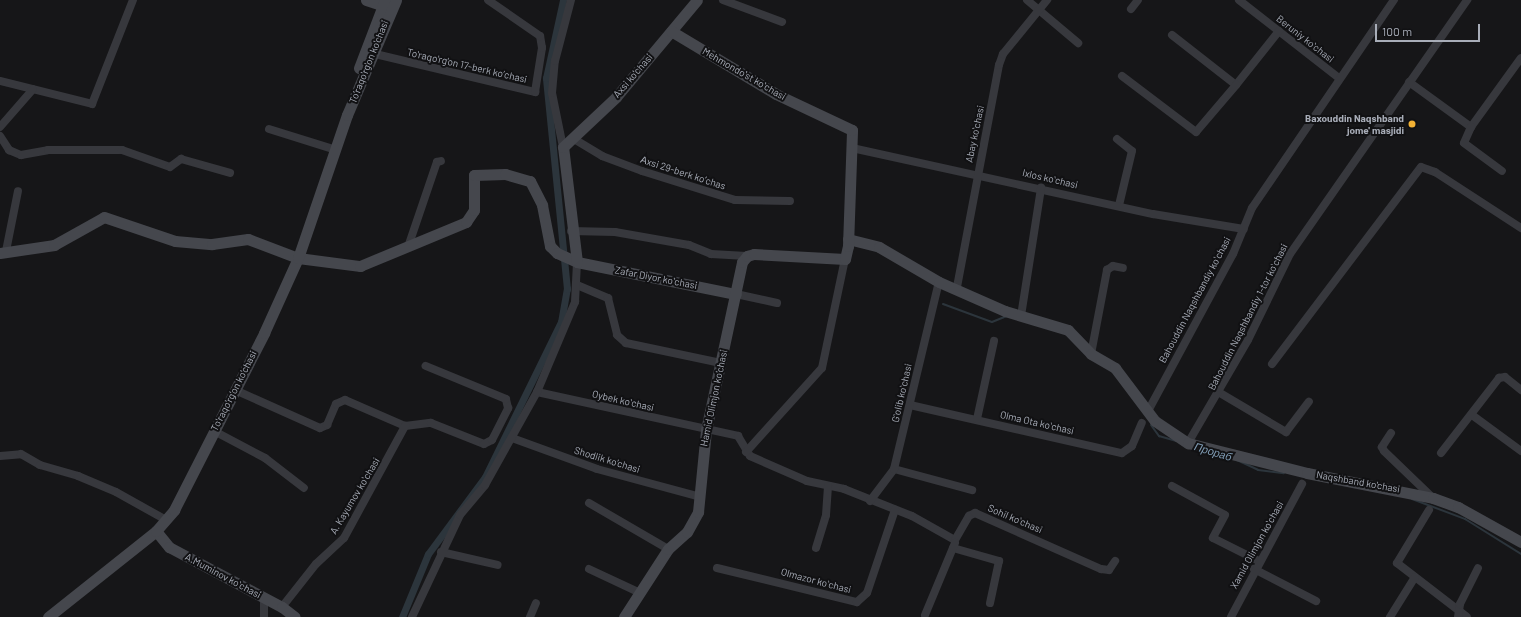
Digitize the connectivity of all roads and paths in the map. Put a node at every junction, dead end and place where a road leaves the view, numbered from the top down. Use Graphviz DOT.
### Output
graph roads {
  1 [pos="133,0"];
  2 [pos="366,0"];
  3 [pos="488,0"];
  4 [pos="571,0"];
  5 [pos="697,0"];
  6 [pos="723,0"];
  7 [pos="1027,0"];
  8 [pos="1046,0"];
  9 [pos="1138,0"];
  10 [pos="1239,0"];
  11 [pos="1394,0"];
  12 [pos="1468,0"];
  13 [pos="389,4"];
  14 [pos="1039,9"];
  15 [pos="1131,9"];
  16 [pos="782,22"];
  17 [pos="671,31"];
  18 [pos="1279,31"];
  19 [pos="1172,35"];
  20 [pos="1078,43"];
  21 [pos="371,53"];
  22 [pos="1521,58"];
  23 [pos="1122,76"];
  24 [pos="1339,78"];
  25 [pos="0,82"];
  26 [pos="1408,82"];
  27 [pos="1236,85"];
  28 [pos="33,89"];
  29 [pos="347,115"];
  30 [pos="1471,126"];
  31 [pos="0,127"];
  32 [pos="269,129"];
  33 [pos="0,136"];
  34 [pos="574,139"];
  35 [pos="1117,139"];
  36 [pos="563,147"];
  37 [pos="852,148"];
  38 [pos="336,150"];
  39 [pos="441,161"];
  40 [pos="1502,172"];
  41 [pos="230,173"];
  42 [pos="977,173"];
  43 [pos="1041,188"];
  44 [pos="18,191"];
  45 [pos="790,201"];
  46 [pos="1118,205"];
  47 [pos="1521,228"];
  48 [pos="1244,229"];
  49 [pos="571,231"];
  50 [pos="848,239"];
  51 [pos="408,247"];
  52 [pos="3,252"];
  53 [pos="747,256"];
  54 [pos="298,258"];
  55 [pos="845,259"];
  56 [pos="574,261"];
  57 [pos="1124,268"];
  58 [pos="939,282"];
  59 [pos="577,285"];
  60 [pos="957,287"];
  61 [pos="736,294"];
  62 [pos="778,303"];
  63 [pos="1021,316"];
  64 [pos="994,341"];
  65 [pos="1092,354"];
  66 [pos="721,363"];
  67 [pos="1272,364"];
  68 [pos="426,366"];
  69 [pos="235,390"];
  70 [pos="1521,390"];
  71 [pos="536,392"];
  72 [pos="1220,393"];
  73 [pos="1309,402"];
  74 [pos="910,405"];
  75 [pos="1148,411"];
  76 [pos="1472,415"];
  77 [pos="977,419"];
  78 [pos="1142,423"];
  79 [pos="405,426"];
  80 [pos="706,430"];
  81 [pos="214,431"];
  82 [pos="1391,433"];
  83 [pos="512,438"];
  84 [pos="492,440"];
  85 [pos="1188,443"];
  86 [pos="506,447"];
  87 [pos="1521,451"];
  88 [pos="746,452"];
  89 [pos="1442,453"];
  90 [pos="0,456"];
  91 [pos="894,469"];
  92 [pos="1302,484"];
  93 [pos="828,486"];
  94 [pos="1172,486"];
  95 [pos="304,488"];
  96 [pos="972,490"];
  97 [pos="697,496"];
  98 [pos="1433,498"];
  99 [pos="870,502"];
  100 [pos="589,503"];
  101 [pos="895,510"];
  102 [pos="1430,510"];
  103 [pos="166,520"];
  104 [pos="156,531"];
  105 [pos="1521,542"];
  106 [pos="954,544"];
  107 [pos="816,548"];
  108 [pos="668,549"];
  109 [pos="441,552"];
  110 [pos="1259,561"];
  111 [pos="1115,562"];
  112 [pos="498,565"];
  113 [pos="717,568"];
  114 [pos="1478,568"];
  115 [pos="589,569"];
  116 [pos="1254,569"];
  117 [pos="1415,577"];
  118 [pos="638,592"];
  119 [pos="264,598"];
  120 [pos="1316,601"];
  121 [pos="536,603"];
  122 [pos="990,603"];
  123 [pos="282,607"];
  124 [pos="925,615"];
  125 [pos="626,616"];
  126 [pos="1461,616"];
  127 [pos="48,617"];
  128 [pos="264,617"];
  129 [pos="295,617"];
  130 [pos="412,617"];
  131 [pos="530,617"];
  132 [pos="1231,617"];
  133 [pos="1390,617"];
  1 -- 28 [label="street"];
  2 -- 13 [label="street"];
  3 -- 21 [label="street, To'raqo'rg'on 17-berk koʼchasi"];
  4 -- 36 [label="street"];
  5 -- 17 [label="street, Axsi ko'chasi"];
  6 -- 16 [label="street"];
  7 -- 14 [label="street"];
  8 -- 14 [label="street, Abay koʻchasi"];
  9 -- 15 [label="street"];
  10 -- 18 [label="street, Beruniy koʻchasi"];
  11 -- 24 [label="street, Bahouddin Naqshbandiy koʻchasi"];
  12 -- 26 [label="street, Bahouddin Naqshbandiy 1-tor koʻchasi"];
  13 -- 21 [label="street, To'raqo'rg'on ko'chasi"];
  13 -- 29 [label="street, To'raqo'rg'on ko'chasi"];
  14 -- 20 [label="street"];
  14 -- 42 [label="street, Abay koʻchasi"];
  17 -- 34 [label="street, Axsi ko'chasi"];
  17 -- 37 [label="street, Mehmondoʻst koʻchasi"];
  18 -- 24 [label="street, Beruniy koʻchasi"];
  18 -- 27 [label="street"];
  19 -- 27 [label="street"];
  21 -- 29 [label="street, To'raqo'rg'on ko'chasi"];
  22 -- 30 [label="street"];
  23 -- 27 [label="street"];
  24 -- 48 [label="street, Bahouddin Naqshbandiy koʻchasi"];
  25 -- 28 [label="street"];
  26 -- 30 [label="street"];
  26 -- 72 [label="street, Bahouddin Naqshbandiy 1-tor koʻchasi"];
  28 -- 31 [label="street"];
  29 -- 38 [label="street, To'raqo'rg'on ko'chasi"];
  30 -- 40 [label="street"];
  32 -- 38 [label="street"];
  33 -- 41 [label="street"];
  34 -- 36 [label="street, Axsi ko'chasi"];
  34 -- 45 [label="street, Аxsi 29-berk koʼchas"];
  35 -- 46 [label="street"];
  36 -- 49 [label="street"];
  37 -- 42 [label="street, Ixlos koʻchasi"];
  37 -- 50 [label="street, Mehmondoʻst koʻchasi"];
  38 -- 54 [label="street, To'raqo'rg'on ko'chasi"];
  39 -- 51 [label="street"];
  42 -- 43 [label="street, Ixlos koʻchasi"];
  42 -- 60 [label="street, Abay koʻchasi"];
  43 -- 46 [label="street, Ixlos koʻchasi"];
  43 -- 63 [label="street"];
  44 -- 52 [label="street"];
  46 -- 48 [label="street, Ixlos koʻchasi"];
  47 -- 67 [label="street"];
  48 -- 75 [label="street, Bahouddin Naqshbandiy koʻchasi"];
  49 -- 53 [label="street"];
  49 -- 56 [label="street"];
  50 -- 55 [label="street, Mehmondoʻst koʻchasi"];
  50 -- 58 [label="street, Naqshband ko'chasi"];
  51 -- 54 [label="street"];
  51 -- 56 [label="street, Zafar Diyor koʻchasi"];
  52 -- 54 [label="street"];
  53 -- 55 [label="street"];
  53 -- 61 [label="street, Hamid Olimjon ko'chasi"];
  54 -- 69 [label="street, To'raqo'rg'on ko'chasi"];
  55 -- 88 [label="street"];
  56 -- 59 [label="street"];
  56 -- 61 [label="street, Zafar Diyor koʻchasi"];
  57 -- 65 [label="street"];
  58 -- 60 [label="street, Naqshband ko'chasi"];
  58 -- 74 [label="street, Gʻolib koʻchasi"];
  59 -- 66 [label="street"];
  59 -- 71 [label="street"];
  60 -- 63 [label="street, Naqshband ko'chasi"];
  61 -- 62 [label="street"];
  61 -- 66 [label="street, Hamid Olimjon ko'chasi"];
  63 -- 65 [label="street, Naqshband ko'chasi"];
  64 -- 77 [label="street"];
  65 -- 75 [label="street, Naqshband ko'chasi"];
  66 -- 80 [label="street, Hamid Olimjon ko'chasi"];
  68 -- 84 [label="street"];
  69 -- 79 [label="street"];
  69 -- 81 [label="street, To'raqo'rg'on ko'chasi"];
  70 -- 76 [label="street"];
  71 -- 80 [label="street, Oybek koʻchasi"];
  71 -- 83 [label="street"];
  72 -- 73 [label="street"];
  72 -- 85 [label="street, Bahouddin Naqshbandiy 1-tor koʻchasi"];
  74 -- 77 [label="street, Olma Ota koʻchasi"];
  74 -- 91 [label="street, Gʻolib koʻchasi"];
  75 -- 85 [label="street, Naqshband ko'chasi"];
  76 -- 87 [label="street"];
  76 -- 89 [label="street"];
  77 -- 78 [label="street, Olma Ota koʻchasi"];
  79 -- 84 [label="street"];
  79 -- 123 [label="street, A. Kayumov koʻchasi"];
  80 -- 88 [label="street, Oybek koʻchasi"];
  80 -- 97 [label="street, Hamid Olimjon ko'chasi"];
  81 -- 95 [label="street"];
  81 -- 103 [label="street, To'raqo'rg'on ko'chasi"];
  82 -- 98 [label="street"];
  83 -- 86 [label="street"];
  83 -- 97 [label="street, Shodlik ko‘chasi"];
  84 -- 86 [label="street"];
  85 -- 98 [label="street, Naqshband ko'chasi"];
  86 -- 109 [label="street"];
  88 -- 93 [label="street"];
  90 -- 103 [label="street"];
  91 -- 96 [label="street"];
  91 -- 99 [label="street, Gʻolib koʻchasi"];
  92 -- 110 [label="street, Xamid Olimjon koʻchasi"];
  93 -- 99 [label="street"];
  93 -- 107 [label="street"];
  94 -- 110 [label="street"];
  97 -- 108 [label="street, Hamid Olimjon ko'chasi"];
  98 -- 105 [label="street, Naqshband ko'chasi"];
  99 -- 101 [label="street"];
  100 -- 108 [label="street"];
  101 -- 106 [label="street"];
  101 -- 113 [label="street, Olmazor koʻchasi"];
  102 -- 117 [label="street"];
  103 -- 104 [label="street, To'raqo'rg'on ko'chasi"];
  104 -- 119 [label="street, A.Muminov koʻchasi"];
  104 -- 127 [label="street, To'raqo'rg'on ko'chasi"];
  106 -- 111 [label="street, Sohil koʻchasi"];
  106 -- 122 [label="street"];
  106 -- 124 [label="street"];
  108 -- 118 [label="street, Hamid Olimjon ko'chasi"];
  109 -- 112 [label="street"];
  109 -- 130 [label="street"];
  110 -- 116 [label="street, Xamid Olimjon koʻchasi"];
  114 -- 126 [label="street"];
  115 -- 118 [label="street"];
  116 -- 120 [label="street"];
  116 -- 132 [label="street, Xamid Olimjon koʻchasi"];
  117 -- 126 [label="street"];
  117 -- 133 [label="street"];
  118 -- 125 [label="street, Hamid Olimjon ko'chasi"];
  119 -- 123 [label="street, A.Muminov koʻchasi"];
  119 -- 128 [label="street"];
  121 -- 131 [label="street"];
  123 -- 129 [label="street, A.Muminov koʻchasi"];
}
